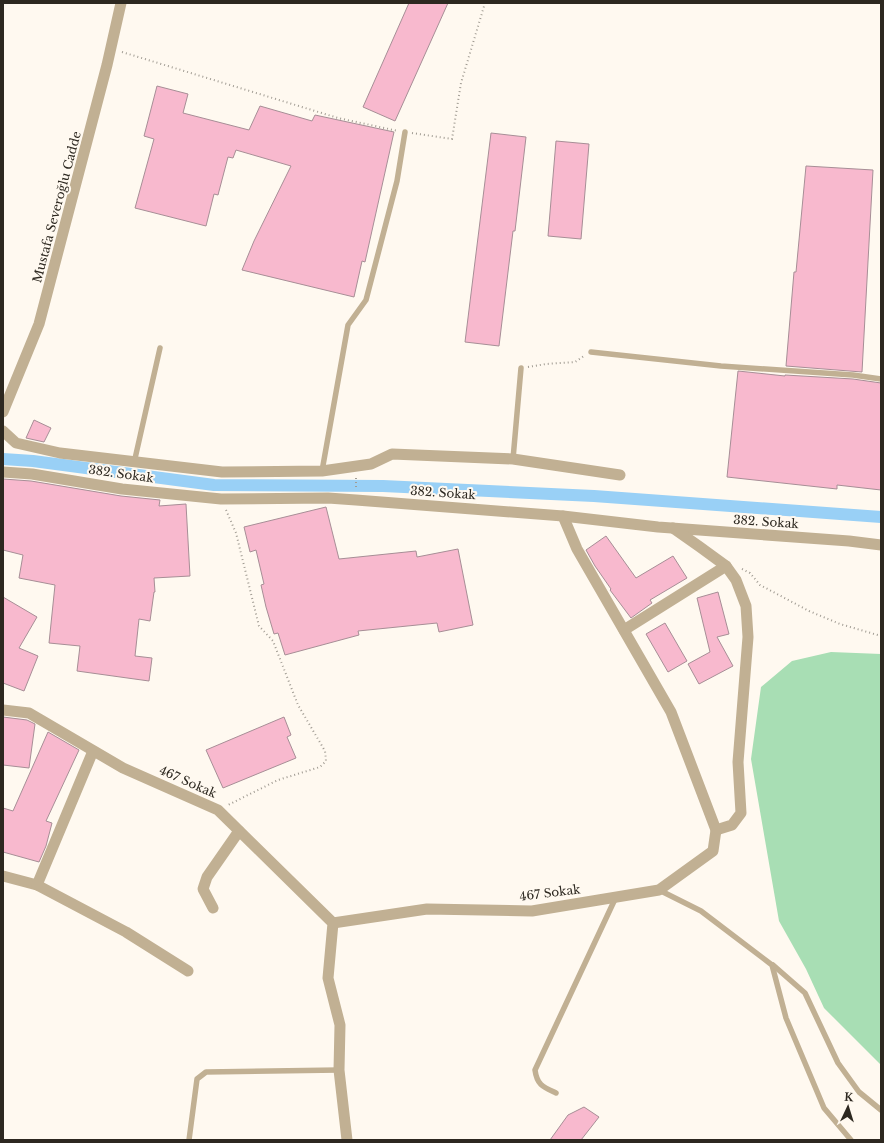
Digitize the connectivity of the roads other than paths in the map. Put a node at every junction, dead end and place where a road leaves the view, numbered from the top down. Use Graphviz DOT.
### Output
graph roads {
  1 [pos="121,3"];
  2 [pos="405,132"];
  3 [pos="160,348"];
  4 [pos="591,352"];
  5 [pos="521,368"];
  6 [pos="881,379"];
  7 [pos="3,412"];
  8 [pos="3,431"];
  9 [pos="513,459"];
  10 [pos="134,463"];
  11 [pos="322,471"];
  12 [pos="3,472"];
  13 [pos="620,475"];
  14 [pos="563,516"];
  15 [pos="672,528"];
  16 [pos="881,545"];
  17 [pos="726,566"];
  18 [pos="624,630"];
  19 [pos="3,710"];
  20 [pos="93,751"];
  21 [pos="716,830"];
  22 [pos="240,831"];
  23 [pos="3,876"];
  24 [pos="36,885"];
  25 [pos="659,890"];
  26 [pos="617,897"];
  27 [pos="213,908"];
  28 [pos="333,923"];
  29 [pos="772,965"];
  30 [pos="188,971"];
  31 [pos="339,1070"];
  32 [pos="556,1093"];
  33 [pos="881,1110"];
  34 [pos="189,1140"];
  35 [pos="347,1140"];
  36 [pos="851,1140"];
  1 -- 7 [label="street, Mustafa Severoğlu Cadde"];
  2 -- 11 [label="lane"];
  3 -- 10 [label="lane"];
  4 -- 6 [label="lane"];
  5 -- 9 [label="lane"];
  8 -- 10 [label="street"];
  9 -- 11 [label="street"];
  9 -- 13 [label="street"];
  10 -- 11 [label="street"];
  12 -- 14 [label="street, 382. Sokak"];
  14 -- 15 [label="street, 382. Sokak"];
  14 -- 18 [label="street"];
  15 -- 16 [label="street, 382. Sokak"];
  15 -- 17 [label="street"];
  17 -- 18 [label="street"];
  17 -- 21 [label="street"];
  18 -- 21 [label="street"];
  19 -- 20 [label="street, 467 Sokak"];
  20 -- 22 [label="street, 467 Sokak"];
  20 -- 24 [label="street"];
  21 -- 25 [label="street, 467 Sokak"];
  22 -- 27 [label="street"];
  22 -- 28 [label="street, 467 Sokak"];
  23 -- 24 [label="street"];
  24 -- 30 [label="street"];
  25 -- 26 [label="street, 467 Sokak"];
  25 -- 29 [label="lane"];
  26 -- 28 [label="street, 467 Sokak"];
  26 -- 32 [label="lane"];
  28 -- 31 [label="street"];
  29 -- 33 [label="lane"];
  29 -- 36 [label="lane"];
  31 -- 34 [label="lane"];
  31 -- 35 [label="street"];
}
